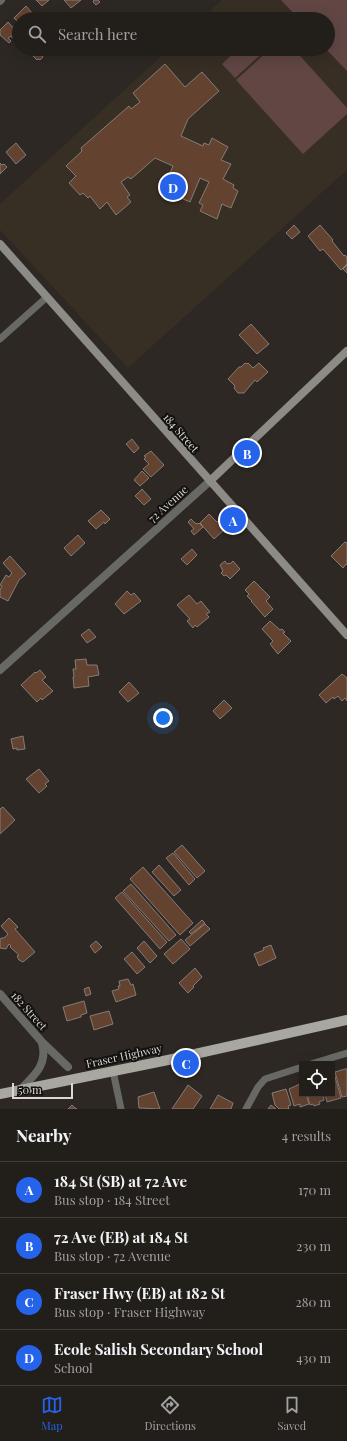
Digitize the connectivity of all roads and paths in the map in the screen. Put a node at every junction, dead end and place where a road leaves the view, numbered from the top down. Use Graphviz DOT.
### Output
graph roads {
  1 [pos="0,244"];
  2 [pos="47,297"];
  3 [pos="0,339"];
  4 [pos="347,351"];
  5 [pos="210,481"];
  6 [pos="347,635"];
  7 [pos="0,670"];
  8 [pos="0,994"];
  9 [pos="347,1020"];
  10 [pos="42,1042"];
  11 [pos="347,1053"];
  12 [pos="321,1061"];
  13 [pos="68,1066"];
  14 [pos="299,1068"];
  15 [pos="113,1071"];
  16 [pos="21,1089"];
  17 [pos="0,1094"];
  18 [pos="120,1109"];
  19 [pos="246,1109"];
  1 -- 2 [label="main road, 184 Street"];
  2 -- 3 [label="street"];
  2 -- 5 [label="main road, 184 Street"];
  4 -- 5 [label="main road, 72 Avenue"];
  5 -- 6 [label="main road, 184 Street"];
  5 -- 7 [label="street, 72 Avenue"];
  8 -- 10 [label="street, 182 Street"];
  9 -- 15 [label="main road, Fraser Highway"];
  10 -- 13 [label="street, 182 Street"];
  10 -- 16 [label="street, 182 Street"];
  11 -- 12 [label="street"];
  14 -- 19 [label="street"];
  15 -- 16 [label="main road, Fraser Highway"];
  15 -- 18 [label="street"];
  16 -- 17 [label="main road, Fraser Highway"];
}
